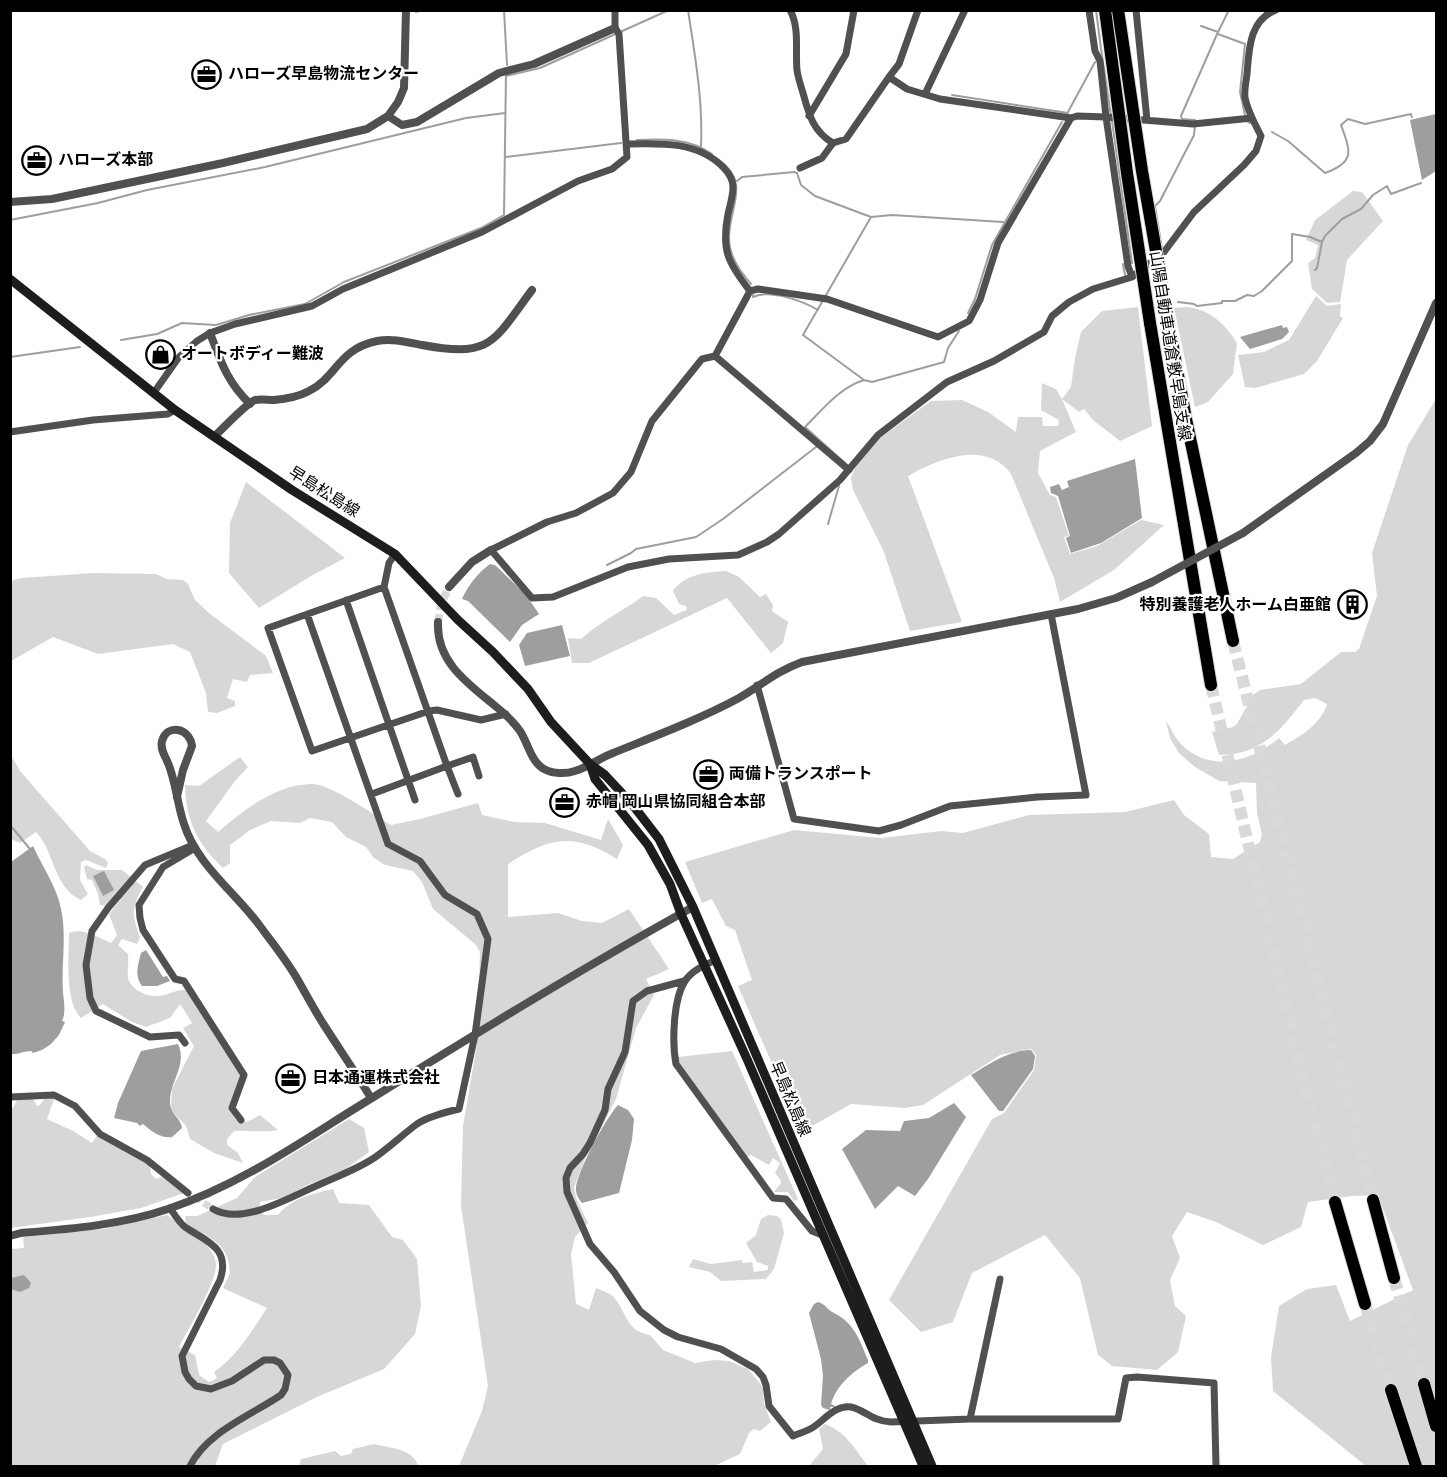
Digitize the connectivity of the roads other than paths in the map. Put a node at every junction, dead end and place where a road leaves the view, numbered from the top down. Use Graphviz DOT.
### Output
graph roads {
  1 [pos="406,10"];
  2 [pos="615,10"];
  3 [pos="790,10"];
  4 [pos="854,10"];
  5 [pos="918,10"];
  6 [pos="965,10"];
  7 [pos="1089,10"];
  8 [pos="1106,10"];
  9 [pos="1136,10"];
  10 [pos="1273,11"];
  11 [pos="1119,12"];
  12 [pos="617,31"];
  13 [pos="889,77"];
  14 [pos="925,94"];
  15 [pos="388,116"];
  16 [pos="809,116"];
  17 [pos="1106,117"];
  18 [pos="1071,118"];
  19 [pos="1251,118"];
  20 [pos="1148,120"];
  21 [pos="833,143"];
  22 [pos="626,144"];
  23 [pos="800,168"];
  24 [pos="10,202"];
  25 [pos="1132,277"];
  26 [pos="10,279"];
  27 [pos="532,290"];
  28 [pos="750,291"];
  29 [pos="1437,303"];
  30 [pos="210,333"];
  31 [pos="716,356"];
  32 [pos="154,391"];
  33 [pos="250,404"];
  34 [pos="176,410"];
  35 [pos="10,432"];
  36 [pos="214,437"];
  37 [pos="849,470"];
  38 [pos="491,550"];
  39 [pos="395,554"];
  40 [pos="384,587"];
  41 [pos="449,587"];
  42 [pos="346,600"];
  43 [pos="307,614"];
  44 [pos="1051,614"];
  45 [pos="438,622"];
  46 [pos="1233,641"];
  47 [pos="757,685"];
  48 [pos="1211,685"];
  49 [pos="429,711"];
  50 [pos="506,714"];
  51 [pos="390,724"];
  52 [pos="352,737"];
  53 [pos="590,764"];
  54 [pos="447,766"];
  55 [pos="479,776"];
  56 [pos="408,781"];
  57 [pos="372,794"];
  58 [pos="458,794"];
  59 [pos="177,797"];
  60 [pos="415,800"];
  61 [pos="194,846"];
  62 [pos="693,907"];
  63 [pos="681,914"];
  64 [pos="716,960"];
  65 [pos="704,965"];
  66 [pos="684,981"];
  67 [pos="475,1035"];
  68 [pos="185,1043"];
  69 [pos="10,1097"];
  70 [pos="372,1098"];
  71 [pos="241,1120"];
  72 [pos="188,1193"];
  73 [pos="1373,1200"];
  74 [pos="1335,1202"];
  75 [pos="170,1209"];
  76 [pos="213,1209"];
  77 [pos="10,1235"];
  78 [pos="822,1235"];
  79 [pos="1394,1278"];
  80 [pos="1000,1279"];
  81 [pos="1365,1304"];
  82 [pos="1425,1384"];
  83 [pos="1391,1390"];
  84 [pos="970,1419"];
  85 [pos="907,1421"];
  86 [pos="1437,1426"];
  87 [pos="190,1467"];
  88 [pos="923,1467"];
  89 [pos="932,1467"];
  90 [pos="1216,1467"];
  91 [pos="1416,1467"];
  1 -- 15 [label="street"];
  2 -- 12 [label="street"];
  3 -- 16 [label="street"];
  4 -- 16 [label="street"];
  5 -- 13 [label="street"];
  6 -- 14 [label="street"];
  7 -- 17 [label="street"];
  8 -- 48 [label="highway, 山陽自動車道倉敷早島支線, bridge"];
  9 -- 20 [label="street"];
  10 -- 19 [label="street"];
  11 -- 46 [label="highway, 山陽自動車道倉敷早島支線, bridge"];
  12 -- 15 [label="street"];
  12 -- 22 [label="street"];
  13 -- 14 [label="street"];
  13 -- 21 [label="street"];
  14 -- 18 [label="street"];
  15 -- 24 [label="street"];
  16 -- 21 [label="street"];
  17 -- 18 [label="street"];
  17 -- 20 [label="street"];
  17 -- 25 [label="street"];
  18 -- 28 [label="street"];
  19 -- 20 [label="street"];
  19 -- 25 [label="street"];
  21 -- 23 [label="street"];
  22 -- 28 [label="street"];
  22 -- 30 [label="street"];
  25 -- 37 [label="street"];
  26 -- 32 [label="main road, 早島松島線"];
  27 -- 33 [label="street"];
  28 -- 31 [label="street"];
  29 -- 44 [label="street, bridge"];
  30 -- 32 [label="street"];
  30 -- 33 [label="street"];
  31 -- 37 [label="street"];
  31 -- 38 [label="street"];
  32 -- 34 [label="main road, 早島松島線"];
  33 -- 36 [label="street"];
  34 -- 35 [label="street"];
  34 -- 36 [label="main road, 早島松島線"];
  36 -- 39 [label="main road, 早島松島線"];
  37 -- 38 [label="street"];
  38 -- 41 [label="street"];
  39 -- 40 [label="street"];
  39 -- 53 [label="main road, 早島松島線"];
  40 -- 42 [label="street"];
  40 -- 49 [label="street"];
  42 -- 43 [label="street"];
  42 -- 51 [label="street"];
  43 -- 52 [label="street"];
  43 -- 52 [label="street"];
  44 -- 47 [label="street"];
  44 -- 47 [label="street"];
  45 -- 50 [label="street"];
  47 -- 53 [label="street"];
  49 -- 50 [label="street"];
  49 -- 51 [label="street"];
  49 -- 54 [label="street"];
  50 -- 53 [label="street"];
  51 -- 52 [label="street"];
  51 -- 56 [label="street"];
  52 -- 57 [label="street"];
  53 -- 62 [label="main road, 早島松島線"];
  53 -- 63 [label="main road, 早島松島線"];
  54 -- 55 [label="street"];
  54 -- 56 [label="street"];
  54 -- 58 [label="street"];
  56 -- 57 [label="street"];
  56 -- 60 [label="street"];
  57 -- 67 [label="street"];
  59 -- 59 [label="street"];
  59 -- 61 [label="street"];
  61 -- 68 [label="street"];
  61 -- 70 [label="street"];
  61 -- 71 [label="street"];
  62 -- 63 [label="street"];
  62 -- 64 [label="main road, 早島松島線"];
  63 -- 65 [label="main road, 早島松島線"];
  63 -- 67 [label="street"];
  64 -- 65 [label="street"];
  64 -- 85 [label="main road, 早島松島線"];
  65 -- 66 [label="street"];
  65 -- 78 [label="main road, 早島松島線"];
  66 -- 78 [label="street"];
  66 -- 85 [label="street"];
  67 -- 70 [label="street"];
  67 -- 76 [label="street"];
  69 -- 72 [label="street"];
  70 -- 75 [label="street"];
  73 -- 79 [label="highway"];
  74 -- 81 [label="highway"];
  75 -- 77 [label="street"];
  75 -- 87 [label="street"];
  78 -- 85 [label="main road, 早島松島線"];
  80 -- 84 [label="street"];
  82 -- 86 [label="highway"];
  83 -- 91 [label="highway"];
  84 -- 85 [label="street"];
  84 -- 90 [label="street"];
  85 -- 88 [label="main road, 早島松島線"];
  85 -- 89 [label="main road, 早島松島線"];
}
